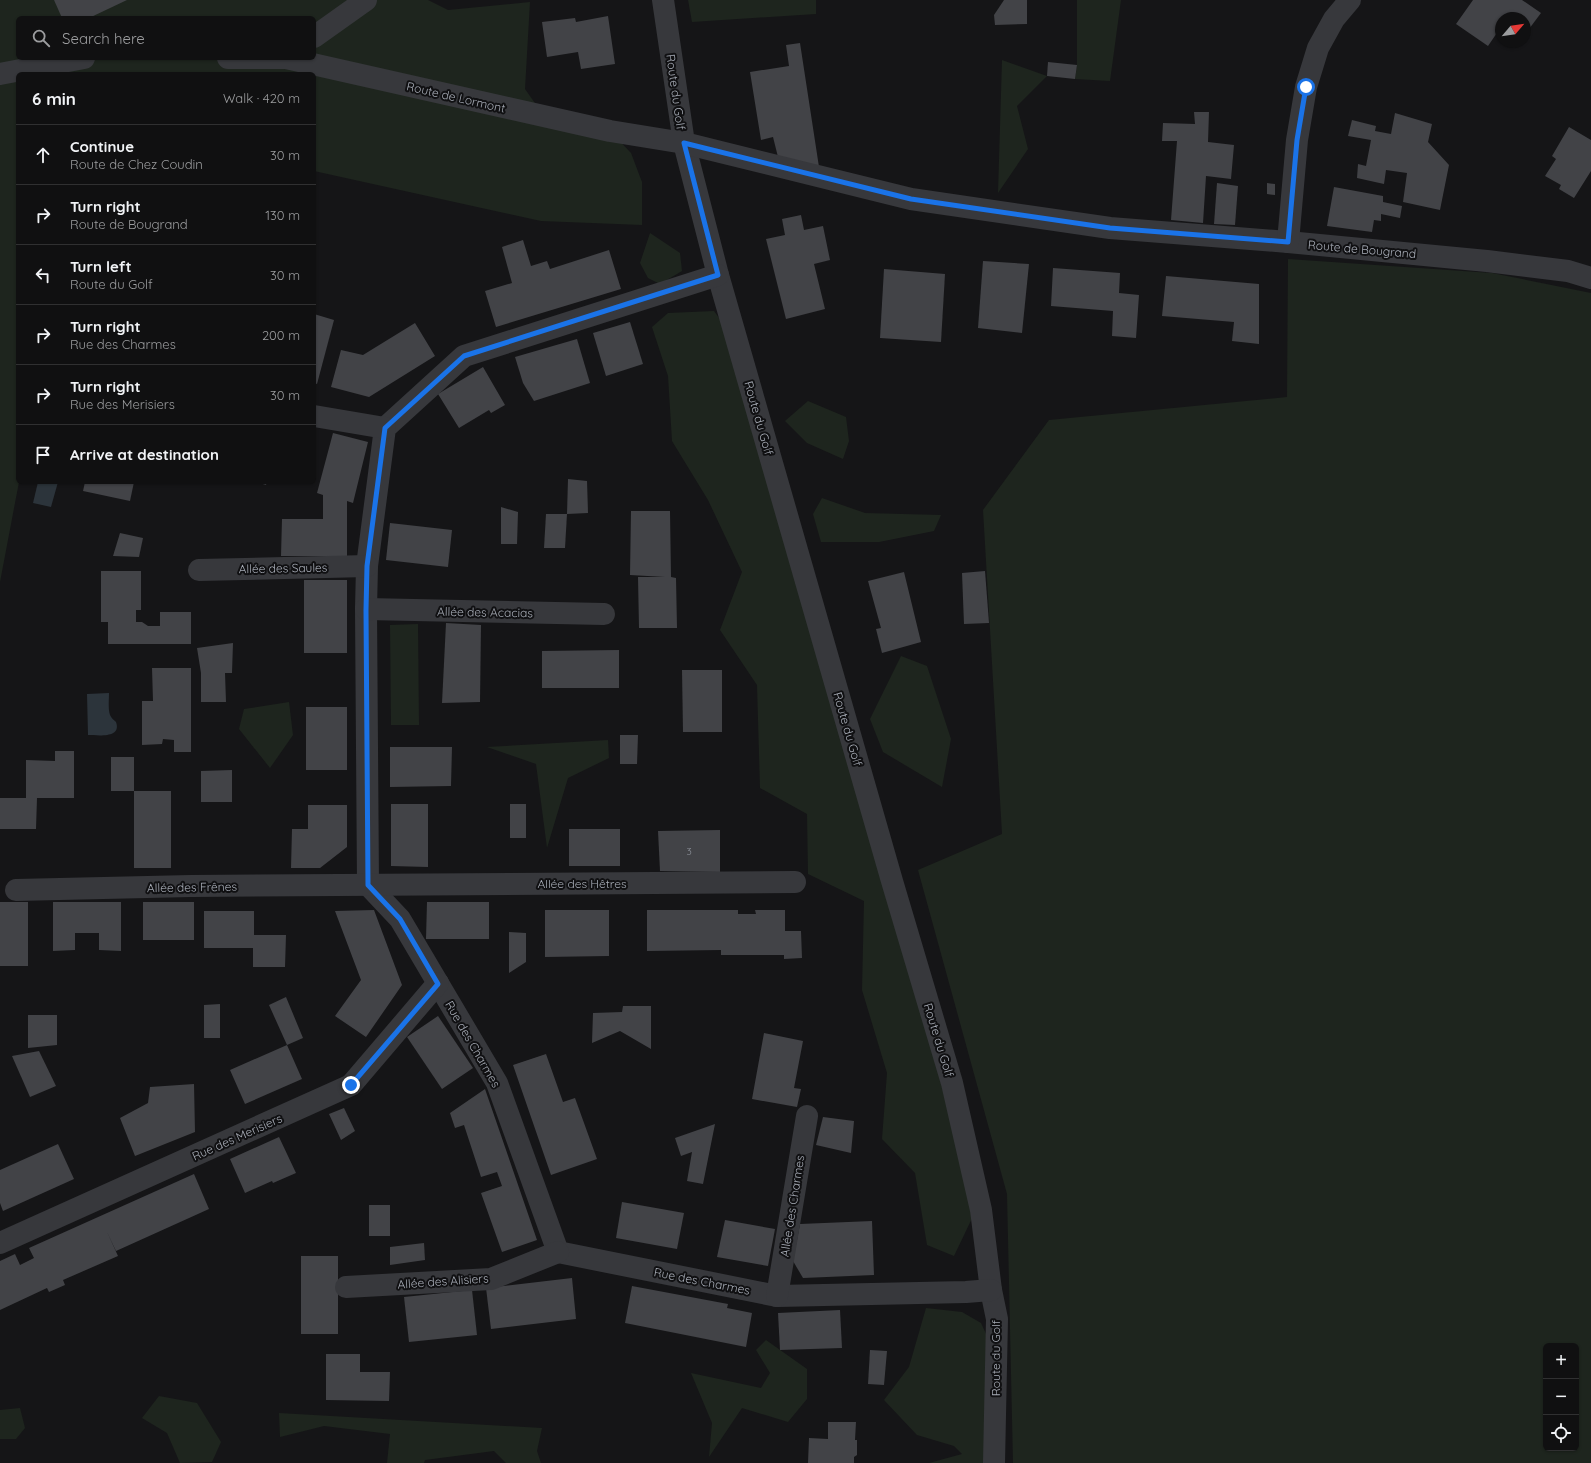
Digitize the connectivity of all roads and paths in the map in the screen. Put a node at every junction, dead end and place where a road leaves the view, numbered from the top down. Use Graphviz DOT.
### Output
graph roads {
  1 [pos="366,0"];
  2 [pos="663,0"];
  3 [pos="1350,0"];
  4 [pos="316,37"];
  5 [pos="74,60"];
  6 [pos="295,60"];
  7 [pos="0,74"];
  8 [pos="684,143"];
  9 [pos="1288,242"];
  10 [pos="718,275"];
  11 [pos="1591,278"];
  12 [pos="316,416"];
  13 [pos="385,428"];
  14 [pos="367,566"];
  15 [pos="199,570"];
  16 [pos="366,610"];
  17 [pos="604,614"];
  18 [pos="795,882"];
  19 [pos="368,885"];
  20 [pos="16,890"];
  21 [pos="438,984"];
  22 [pos="807,1116"];
  23 [pos="0,1243"];
  24 [pos="558,1252"];
  25 [pos="346,1287"];
  26 [pos="991,1290"];
  27 [pos="777,1296"];
  28 [pos="994,1463"];
  1 -- 4 [label="street"];
  2 -- 8 [label="street, Route du Golf"];
  3 -- 9 [label="street"];
  5 -- 7 [label="street"];
  6 -- 8 [label="street, Route de Lormont"];
  8 -- 9 [label="street, Route de Bougrand"];
  8 -- 10 [label="street, Route du Golf"];
  9 -- 11 [label="street, Route de Bougrand"];
  10 -- 13 [label="street"];
  10 -- 26 [label="street, Route du Golf"];
  12 -- 13 [label="street"];
  13 -- 14 [label="street"];
  14 -- 15 [label="street, Allée des Saules"];
  14 -- 16 [label="street"];
  16 -- 17 [label="street, Allée des Acacias"];
  16 -- 19 [label="street"];
  18 -- 19 [label="street, Allée des Hêtres"];
  19 -- 20 [label="street, Allée des Frênes"];
  19 -- 21 [label="street, Rue des Charmes"];
  21 -- 23 [label="street, Rue des Merisiers"];
  21 -- 24 [label="street, Rue des Charmes"];
  22 -- 27 [label="street, Allée des Charmes"];
  24 -- 25 [label="street, Allée des Alisiers"];
  24 -- 27 [label="street, Rue des Charmes"];
  26 -- 27 [label="street, Rue des Charmes"];
  26 -- 28 [label="street, Route du Golf"];
}
